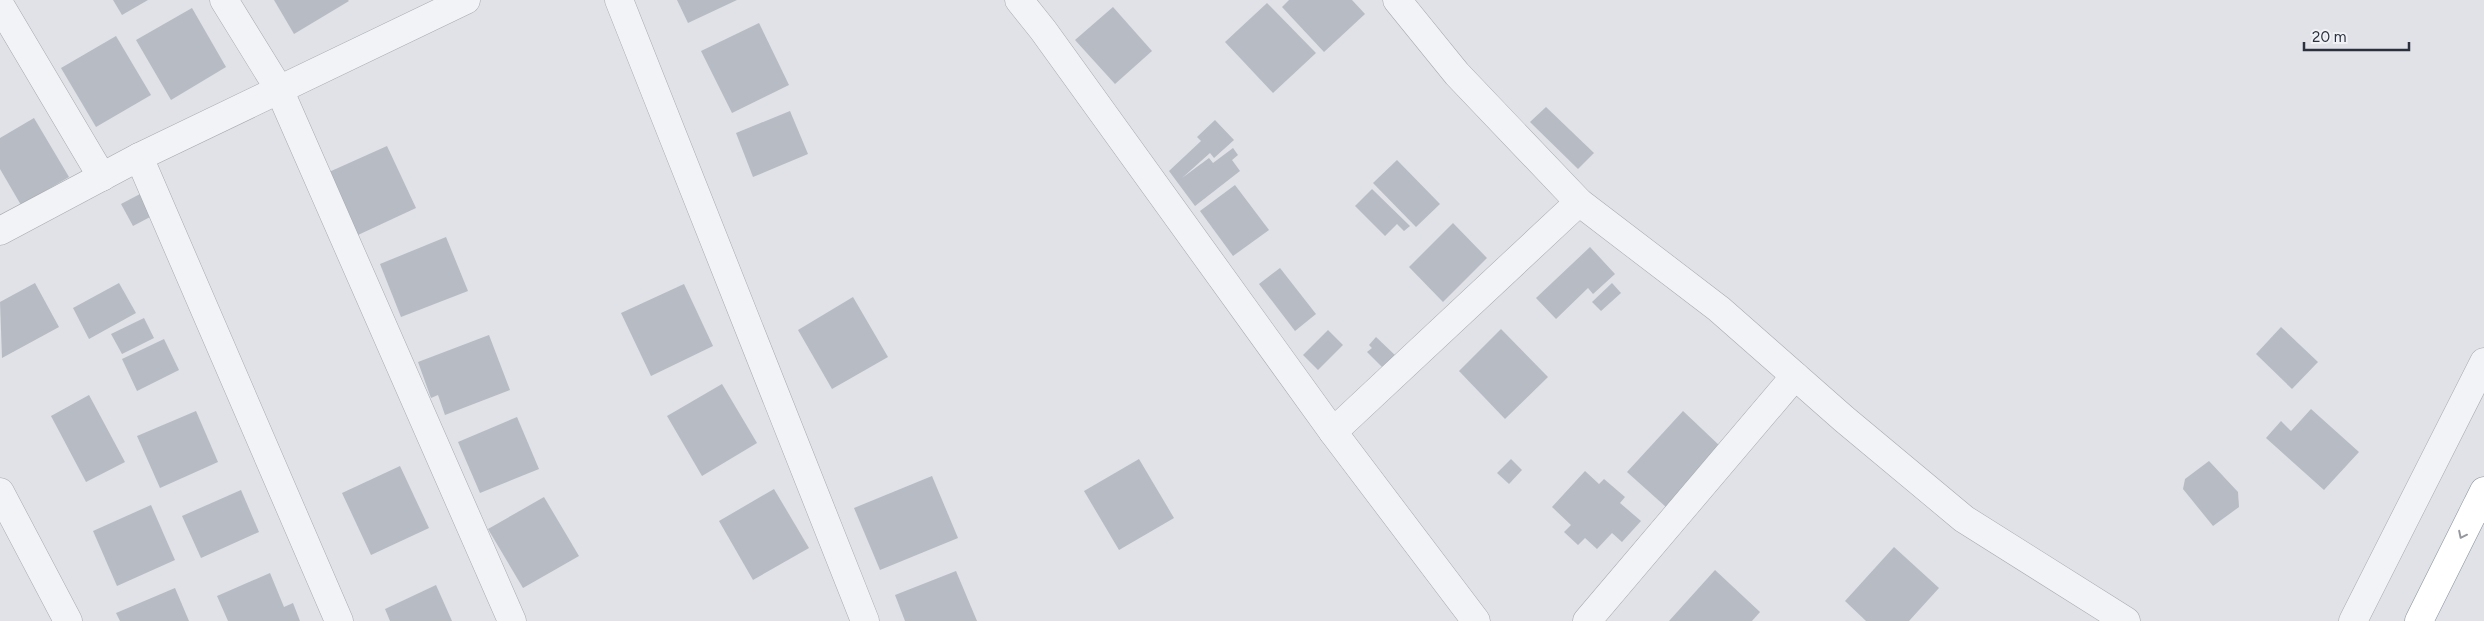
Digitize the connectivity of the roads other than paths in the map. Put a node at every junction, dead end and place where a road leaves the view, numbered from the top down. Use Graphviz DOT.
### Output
graph roads {
  1 [pos="224,0"];
  2 [pos="466,0"];
  3 [pos="619,0"];
  4 [pos="1019,0"];
  5 [pos="1397,0"];
  6 [pos="0,5"];
  7 [pos="280,89"];
  8 [pos="139,157"];
  9 [pos="102,177"];
  10 [pos="1579,202"];
  11 [pos="0,231"];
  12 [pos="2484,362"];
  13 [pos="1795,376"];
  14 [pos="1333,432"];
  15 [pos="2484,491"];
  16 [pos="0,492"];
  17 [pos="68,621"];
  18 [pos="339,621"];
  19 [pos="512,621"];
  20 [pos="865,621"];
  21 [pos="1476,621"];
  22 [pos="1587,621"];
  23 [pos="2126,621"];
  24 [pos="2353,621"];
  25 [pos="2418,621"];
  1 -- 7 [label="street"];
  2 -- 7 [label="street"];
  3 -- 20 [label="street"];
  4 -- 14 [label="street"];
  5 -- 10 [label="street"];
  6 -- 9 [label="street"];
  7 -- 8 [label="street"];
  7 -- 19 [label="street"];
  8 -- 9 [label="street"];
  8 -- 18 [label="street"];
  9 -- 11 [label="street"];
  10 -- 13 [label="street"];
  10 -- 14 [label="street"];
  12 -- 24 [label="street"];
  13 -- 22 [label="street"];
  13 -- 23 [label="street"];
  14 -- 21 [label="street"];
  15 -- 25 [label="highway, one-way"];
  16 -- 17 [label="street"];
}
